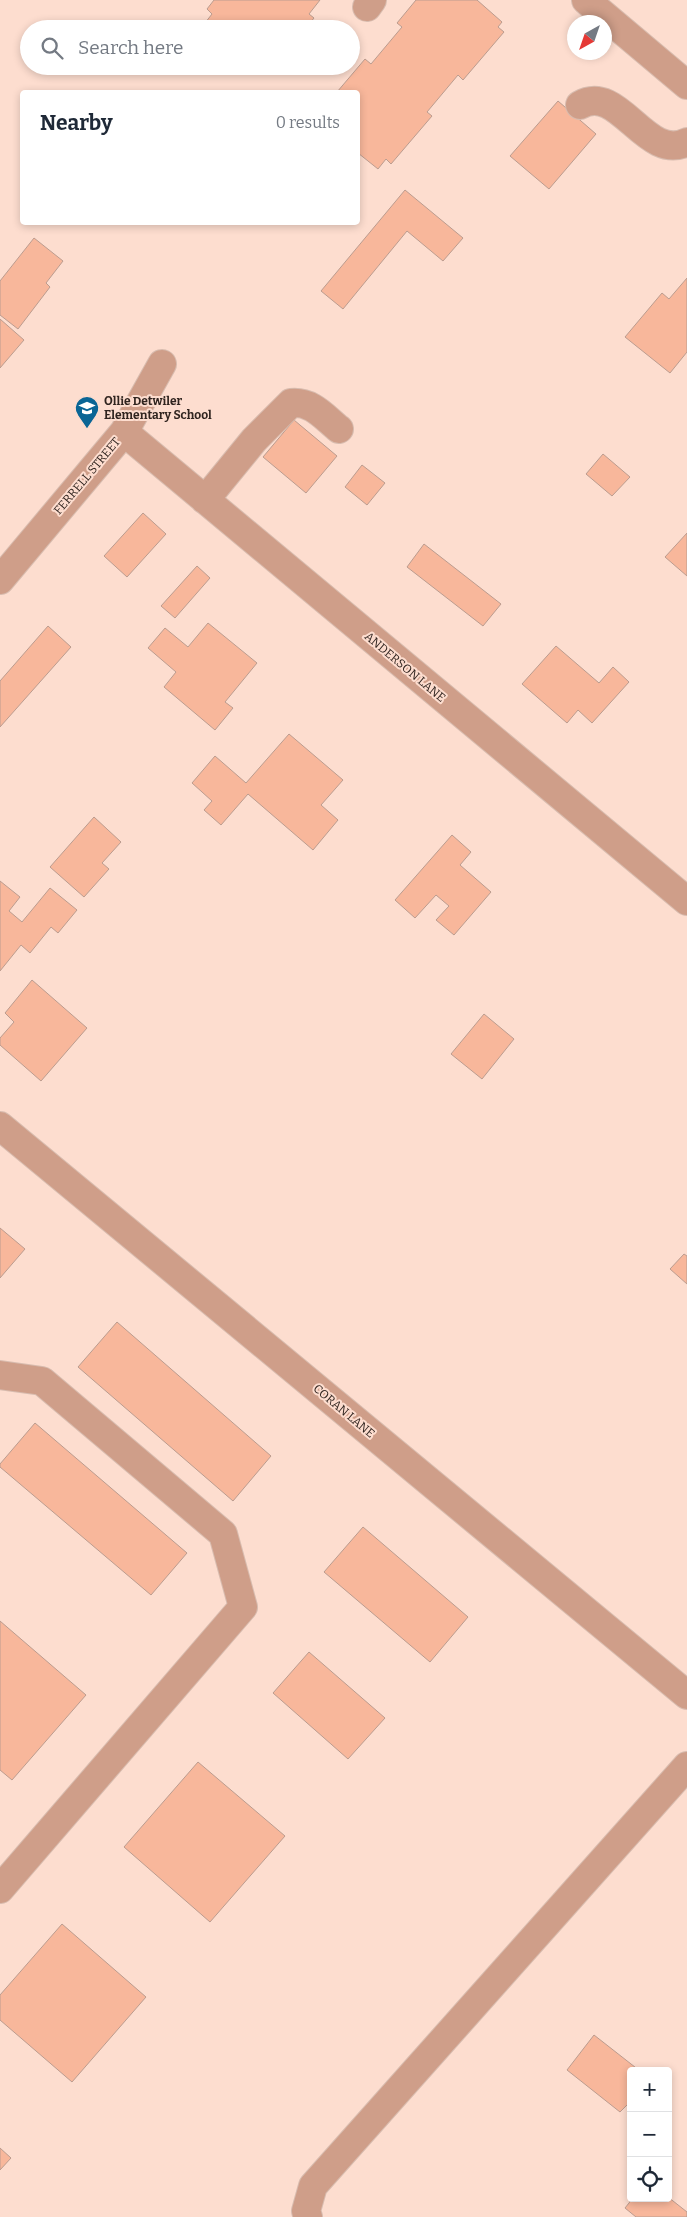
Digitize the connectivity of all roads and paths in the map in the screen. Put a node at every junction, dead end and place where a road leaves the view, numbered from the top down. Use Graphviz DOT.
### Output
graph roads {
  1 [pos="586,0"];
  2 [pos="687,85"];
  3 [pos="580,105"];
  4 [pos="687,142"];
  5 [pos="162,364"];
  6 [pos="339,430"];
  7 [pos="124,432"];
  8 [pos="205,500"];
  9 [pos="0,580"];
  10 [pos="687,901"];
  11 [pos="0,1126"];
  12 [pos="0,1376"];
  13 [pos="687,1695"];
  14 [pos="687,1766"];
  15 [pos="0,1890"];
  16 [pos="308,2217"];
  1 -- 2 [label="street"];
  3 -- 4 [label="street"];
  5 -- 7 [label="street, FERRELL STREET"];
  6 -- 8 [label="street"];
  7 -- 8 [label="street, ANDERSON LANE"];
  7 -- 9 [label="street, FERRELL STREET"];
  8 -- 10 [label="street, ANDERSON LANE"];
  11 -- 13 [label="street, CORAN LANE"];
  12 -- 15 [label="street"];
  14 -- 16 [label="street"];
}
